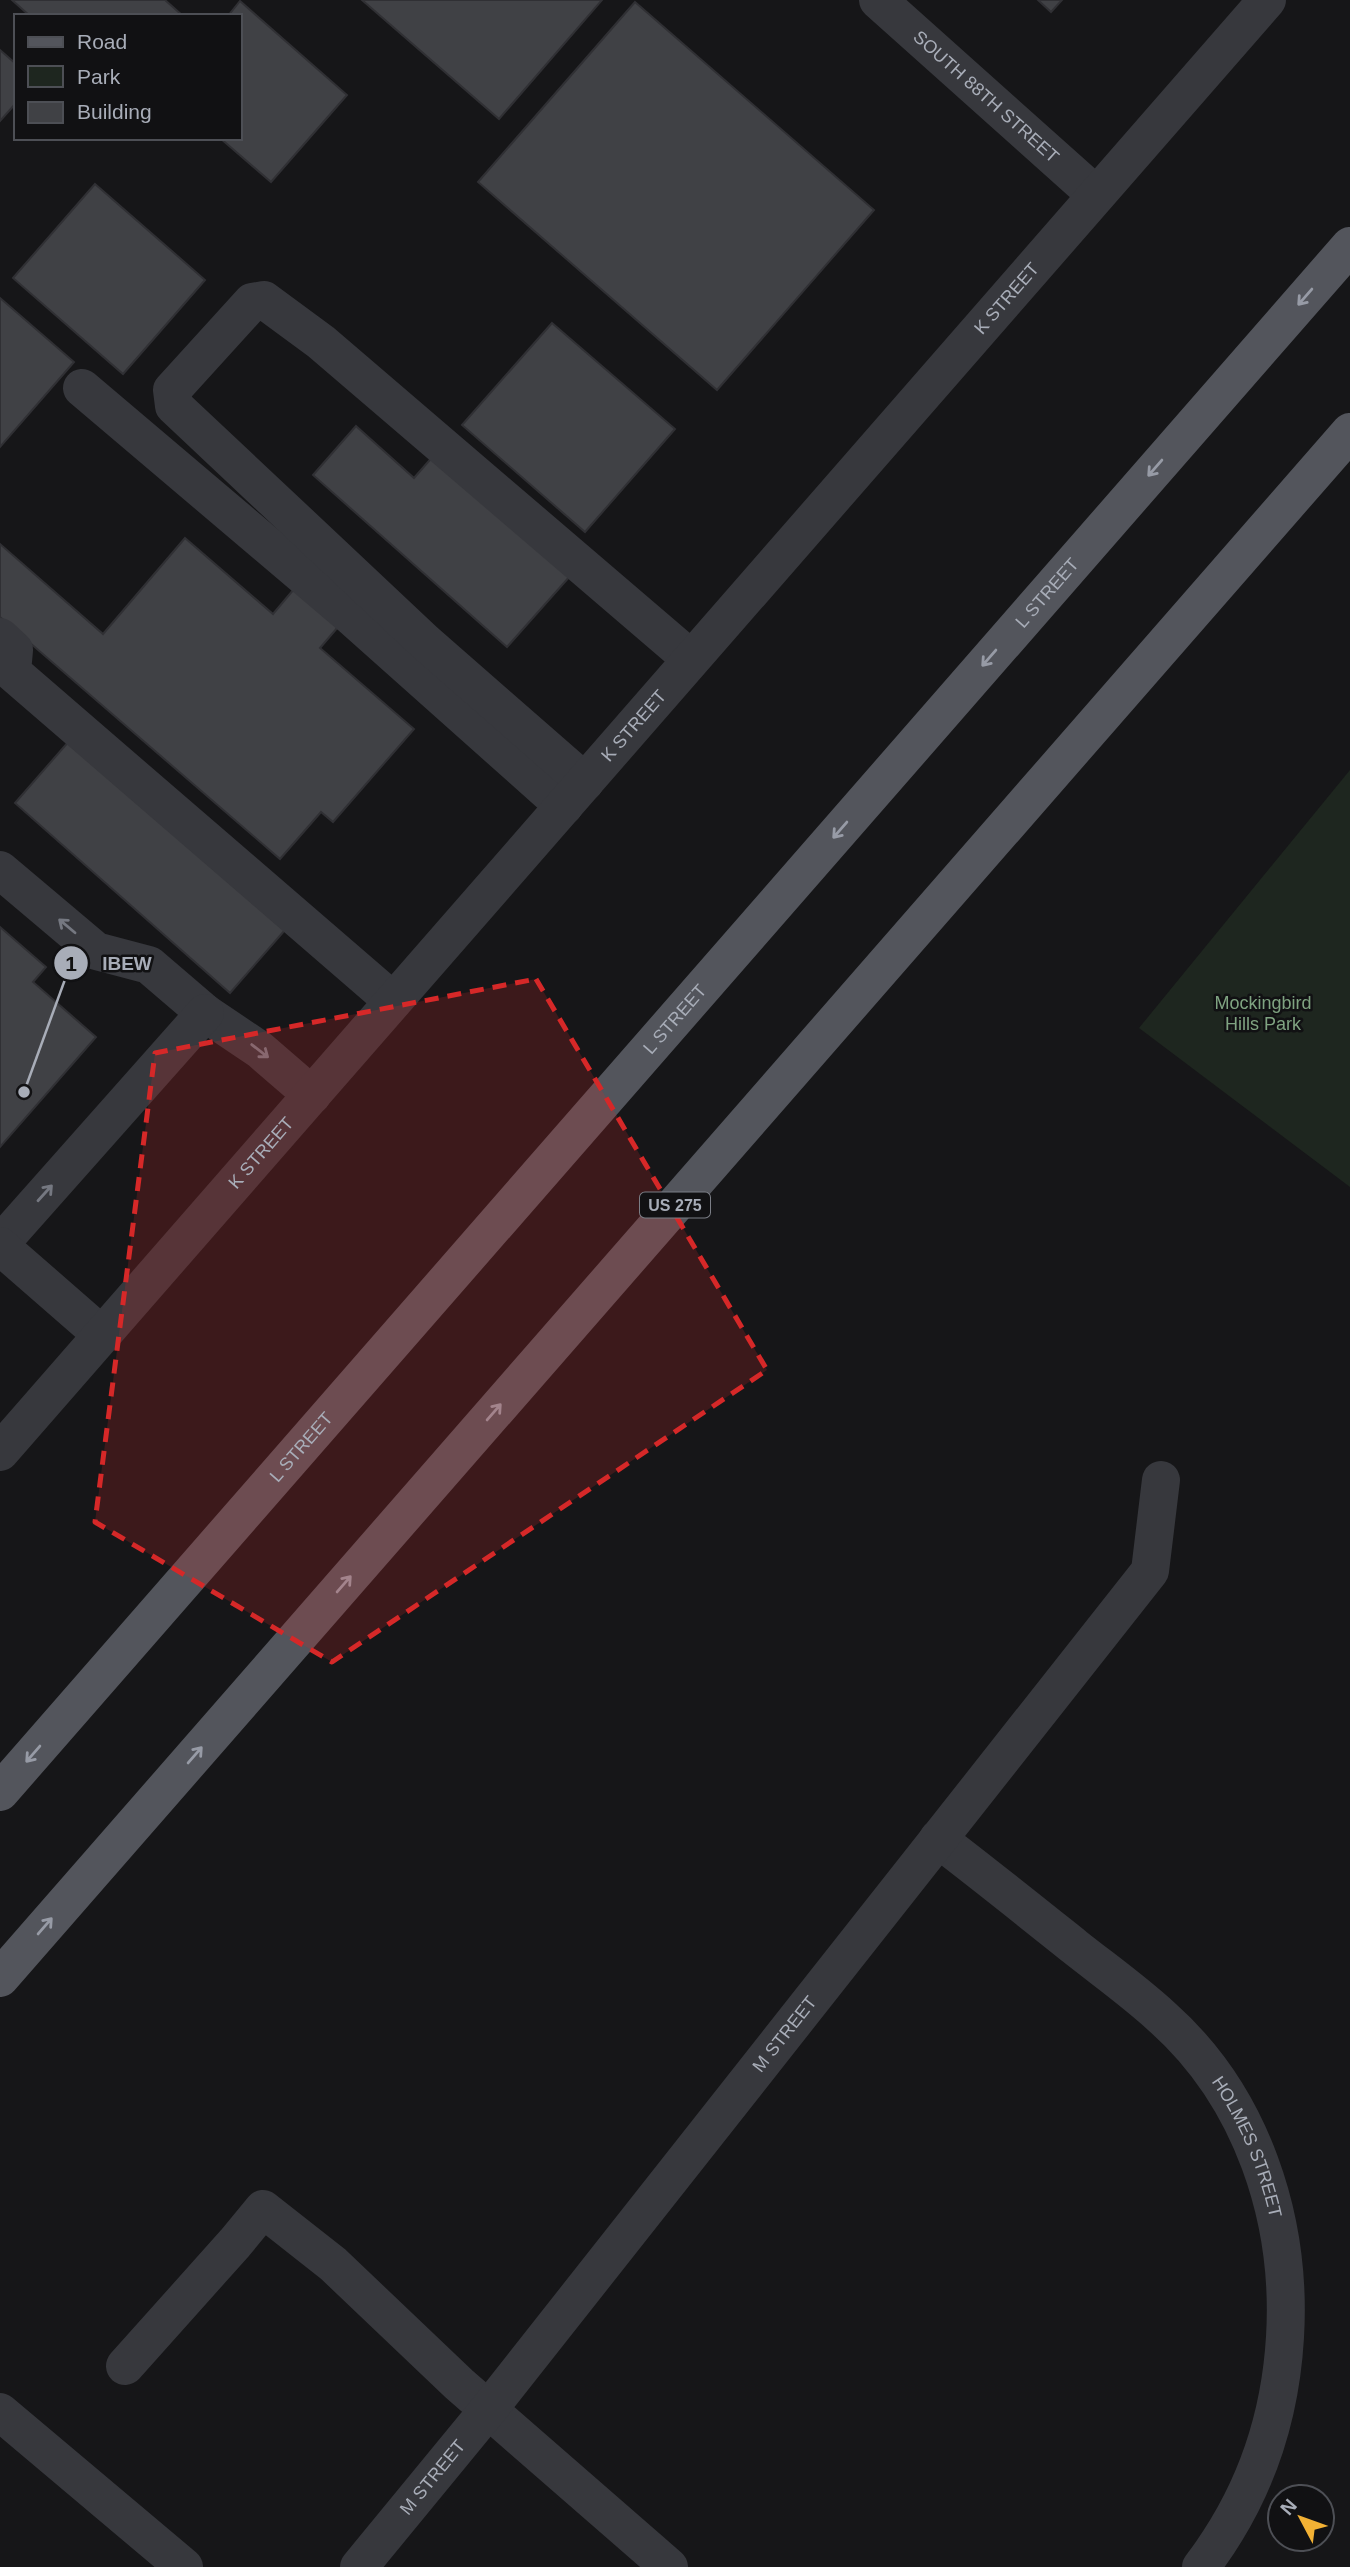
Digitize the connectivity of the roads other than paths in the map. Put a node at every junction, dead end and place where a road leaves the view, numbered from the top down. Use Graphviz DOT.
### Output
graph roads {
  1 [pos="878,0"];
  2 [pos="1267,0"];
  3 [pos="1096,195"];
  4 [pos="1350,246"];
  5 [pos="82,388"];
  6 [pos="1350,432"];
  7 [pos="0,637"];
  8 [pos="691,659"];
  9 [pos="574,794"];
  10 [pos="0,870"];
  11 [pos="393,1001"];
  12 [pos="205,1013"];
  13 [pos="312,1095"];
  14 [pos="0,1245"];
  15 [pos="102,1335"];
  16 [pos="0,1452"];
  17 [pos="1161,1480"];
  18 [pos="0,1792"];
  19 [pos="938,1839"];
  20 [pos="0,1978"];
  21 [pos="125,2366"];
  22 [pos="488,2410"];
  23 [pos="0,2412"];
  24 [pos="184,2567"];
  25 [pos="359,2567"];
  26 [pos="669,2567"];
  27 [pos="1201,2567"];
  1 -- 3 [label="street, SOUTH 88TH STREET"];
  2 -- 3 [label="street, K STREET"];
  3 -- 8 [label="street, K STREET"];
  4 -- 18 [label="main road, L STREET, one-way"];
  5 -- 9 [label="street"];
  20 -- 6 [label="main road, US 275, one-way"];
  7 -- 11 [label="street"];
  8 -- 9 [label="street, K STREET"];
  8 -- 9 [label="street"];
  9 -- 11 [label="street, K STREET"];
  12 -- 10 [label="street, one-way"];
  11 -- 13 [label="street, K STREET"];
  12 -- 13 [label="street, one-way"];
  14 -- 12 [label="street, one-way"];
  13 -- 15 [label="street, K STREET"];
  14 -- 15 [label="street"];
  15 -- 16 [label="street, K STREET"];
  17 -- 19 [label="street, M STREET"];
  19 -- 22 [label="street, M STREET"];
  19 -- 27 [label="street, HOLMES STREET"];
  21 -- 22 [label="street"];
  22 -- 25 [label="street, M STREET"];
  22 -- 26 [label="street"];
  23 -- 24 [label="street"];
}
